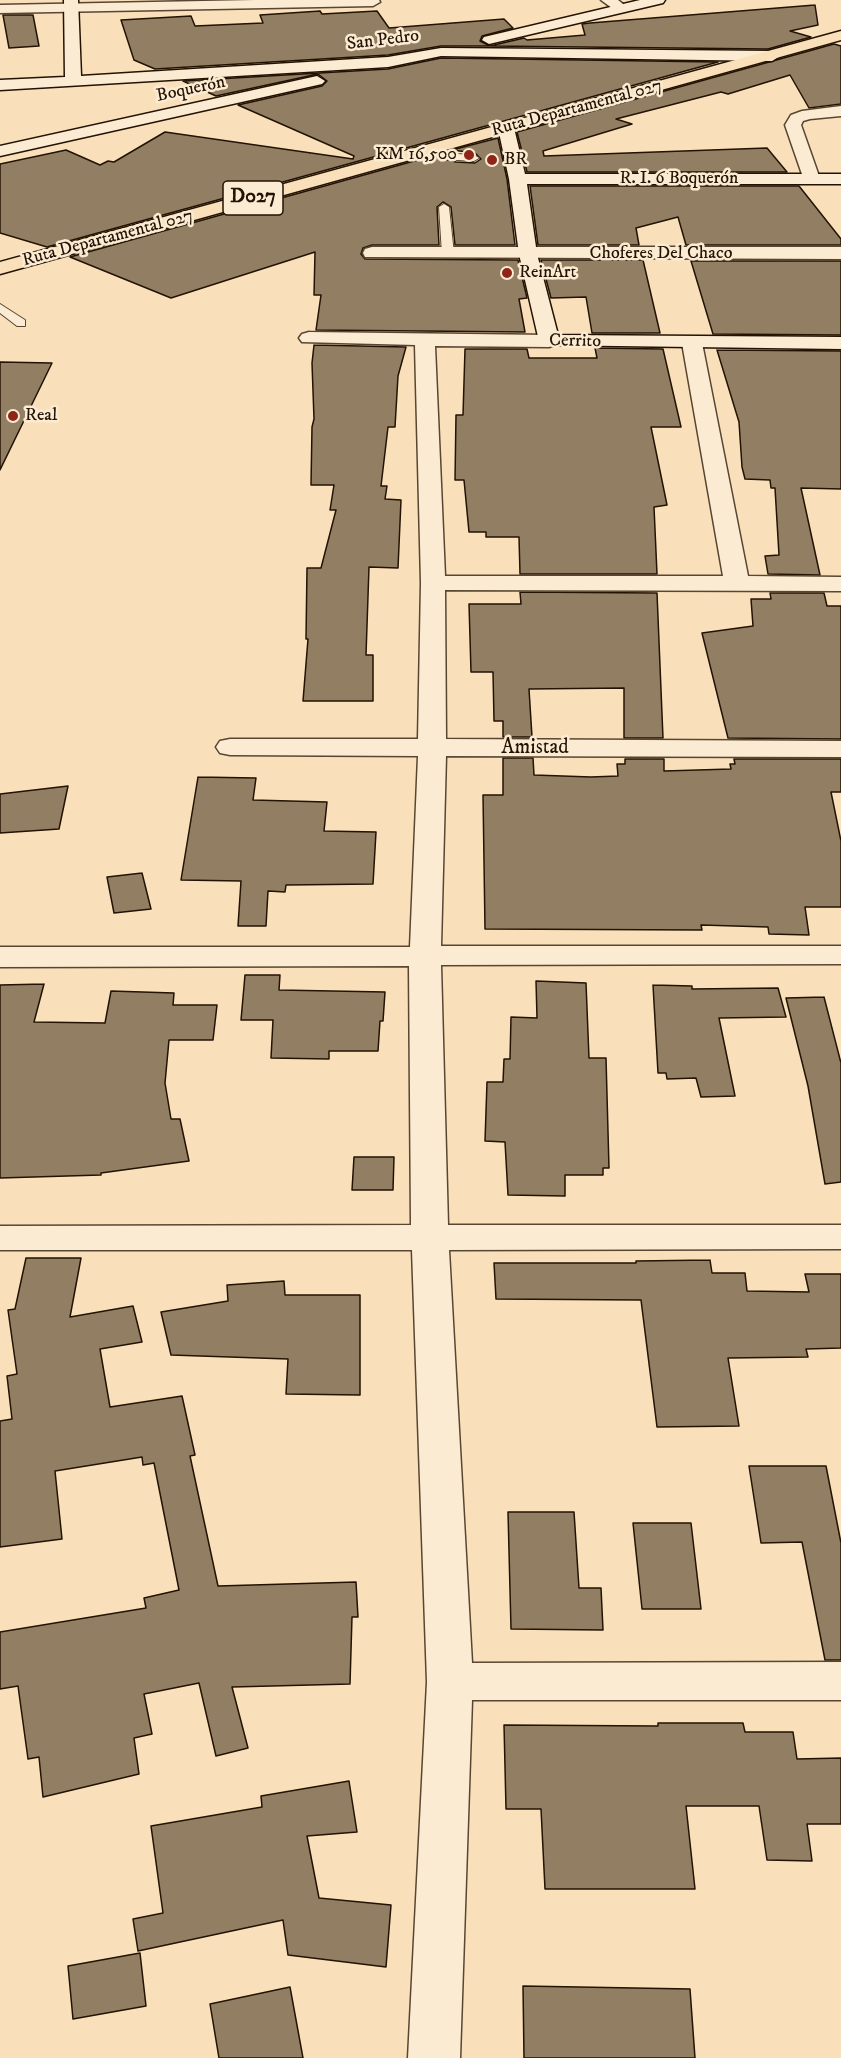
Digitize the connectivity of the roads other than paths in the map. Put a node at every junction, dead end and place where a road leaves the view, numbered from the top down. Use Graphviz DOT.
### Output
graph roads {
  1 [pos="658,0"];
  2 [pos="373,2"];
  3 [pos="70,4"];
  4 [pos="615,4"];
  5 [pos="0,9"];
  6 [pos="841,35"];
  7 [pos="441,52"];
  8 [pos="772,56"];
  9 [pos="388,62"];
  10 [pos="73,81"];
  11 [pos="0,85"];
  12 [pos="841,111"];
  13 [pos="506,128"];
  14 [pos="429,150"];
  15 [pos="0,151"];
  16 [pos="474,158"];
  17 [pos="518,179"];
  18 [pos="811,179"];
  19 [pos="841,179"];
  20 [pos="444,207"];
  21 [pos="372,253"];
  22 [pos="841,253"];
  23 [pos="448,254"];
  24 [pos="528,254"];
  25 [pos="0,268"];
  26 [pos="0,307"];
  27 [pos="21,323"];
  28 [pos="309,338"];
  29 [pos="425,341"];
  30 [pos="549,341"];
  31 [pos="692,343"];
  32 [pos="841,343"];
  33 [pos="433,583"];
  34 [pos="737,583"];
  35 [pos="841,584"];
  36 [pos="230,747"];
  37 [pos="432,749"];
  38 [pos="841,749"];
  39 [pos="425,955"];
  40 [pos="841,955"];
  41 [pos="0,957"];
  42 [pos="430,1236"];
  43 [pos="841,1237"];
  44 [pos="0,1238"];
  45 [pos="841,1681"];
  46 [pos="450,1682"];
  47 [pos="434,2058"];
  1 -- 4 [label="street"];
  2 -- 3 [label="street"];
  3 -- 5 [label="street"];
  3 -- 10 [label="street"];
  4 -- 7 [label="street"];
  6 -- 8 [label="main road, Ruta Departamental 027 / D027"];
  7 -- 8 [label="street, San Pedro"];
  7 -- 9 [label="street, San Pedro"];
  8 -- 13 [label="main road, Ruta Departamental 027 / D027"];
  9 -- 10 [label="street, San Pedro"];
  9 -- 15 [label="street, Boquerón"];
  10 -- 11 [label="street, San Pedro"];
  12 -- 18 [label="street"];
  13 -- 14 [label="main road, Ruta Departamental 027 / D027"];
  13 -- 17 [label="street"];
  14 -- 16 [label="lane"];
  14 -- 25 [label="main road, Ruta Departamental 027 / D027"];
  17 -- 18 [label="street, R. I. 6 Boquerón"];
  17 -- 24 [label="street"];
  18 -- 19 [label="street, R. I. 6 Boquerón"];
  20 -- 23 [label="lane"];
  21 -- 23 [label="street, Choferes Del Chaco"];
  22 -- 24 [label="street, Choferes Del Chaco"];
  23 -- 24 [label="street, Choferes Del Chaco"];
  24 -- 30 [label="street"];
  26 -- 27 [label="lane"];
  28 -- 29 [label="street, Cerrito"];
  29 -- 30 [label="street, Cerrito"];
  29 -- 33 [label="street"];
  30 -- 31 [label="street, Cerrito"];
  31 -- 32 [label="street, Cerrito"];
  31 -- 34 [label="street"];
  33 -- 34 [label="street"];
  33 -- 37 [label="street"];
  34 -- 35 [label="street"];
  36 -- 37 [label="street, Amistad"];
  37 -- 38 [label="street, Amistad"];
  37 -- 39 [label="street"];
  39 -- 40 [label="street"];
  39 -- 41 [label="street"];
  39 -- 42 [label="street"];
  42 -- 43 [label="street"];
  42 -- 44 [label="street"];
  42 -- 46 [label="street"];
  45 -- 46 [label="street"];
  46 -- 47 [label="street"];
}
